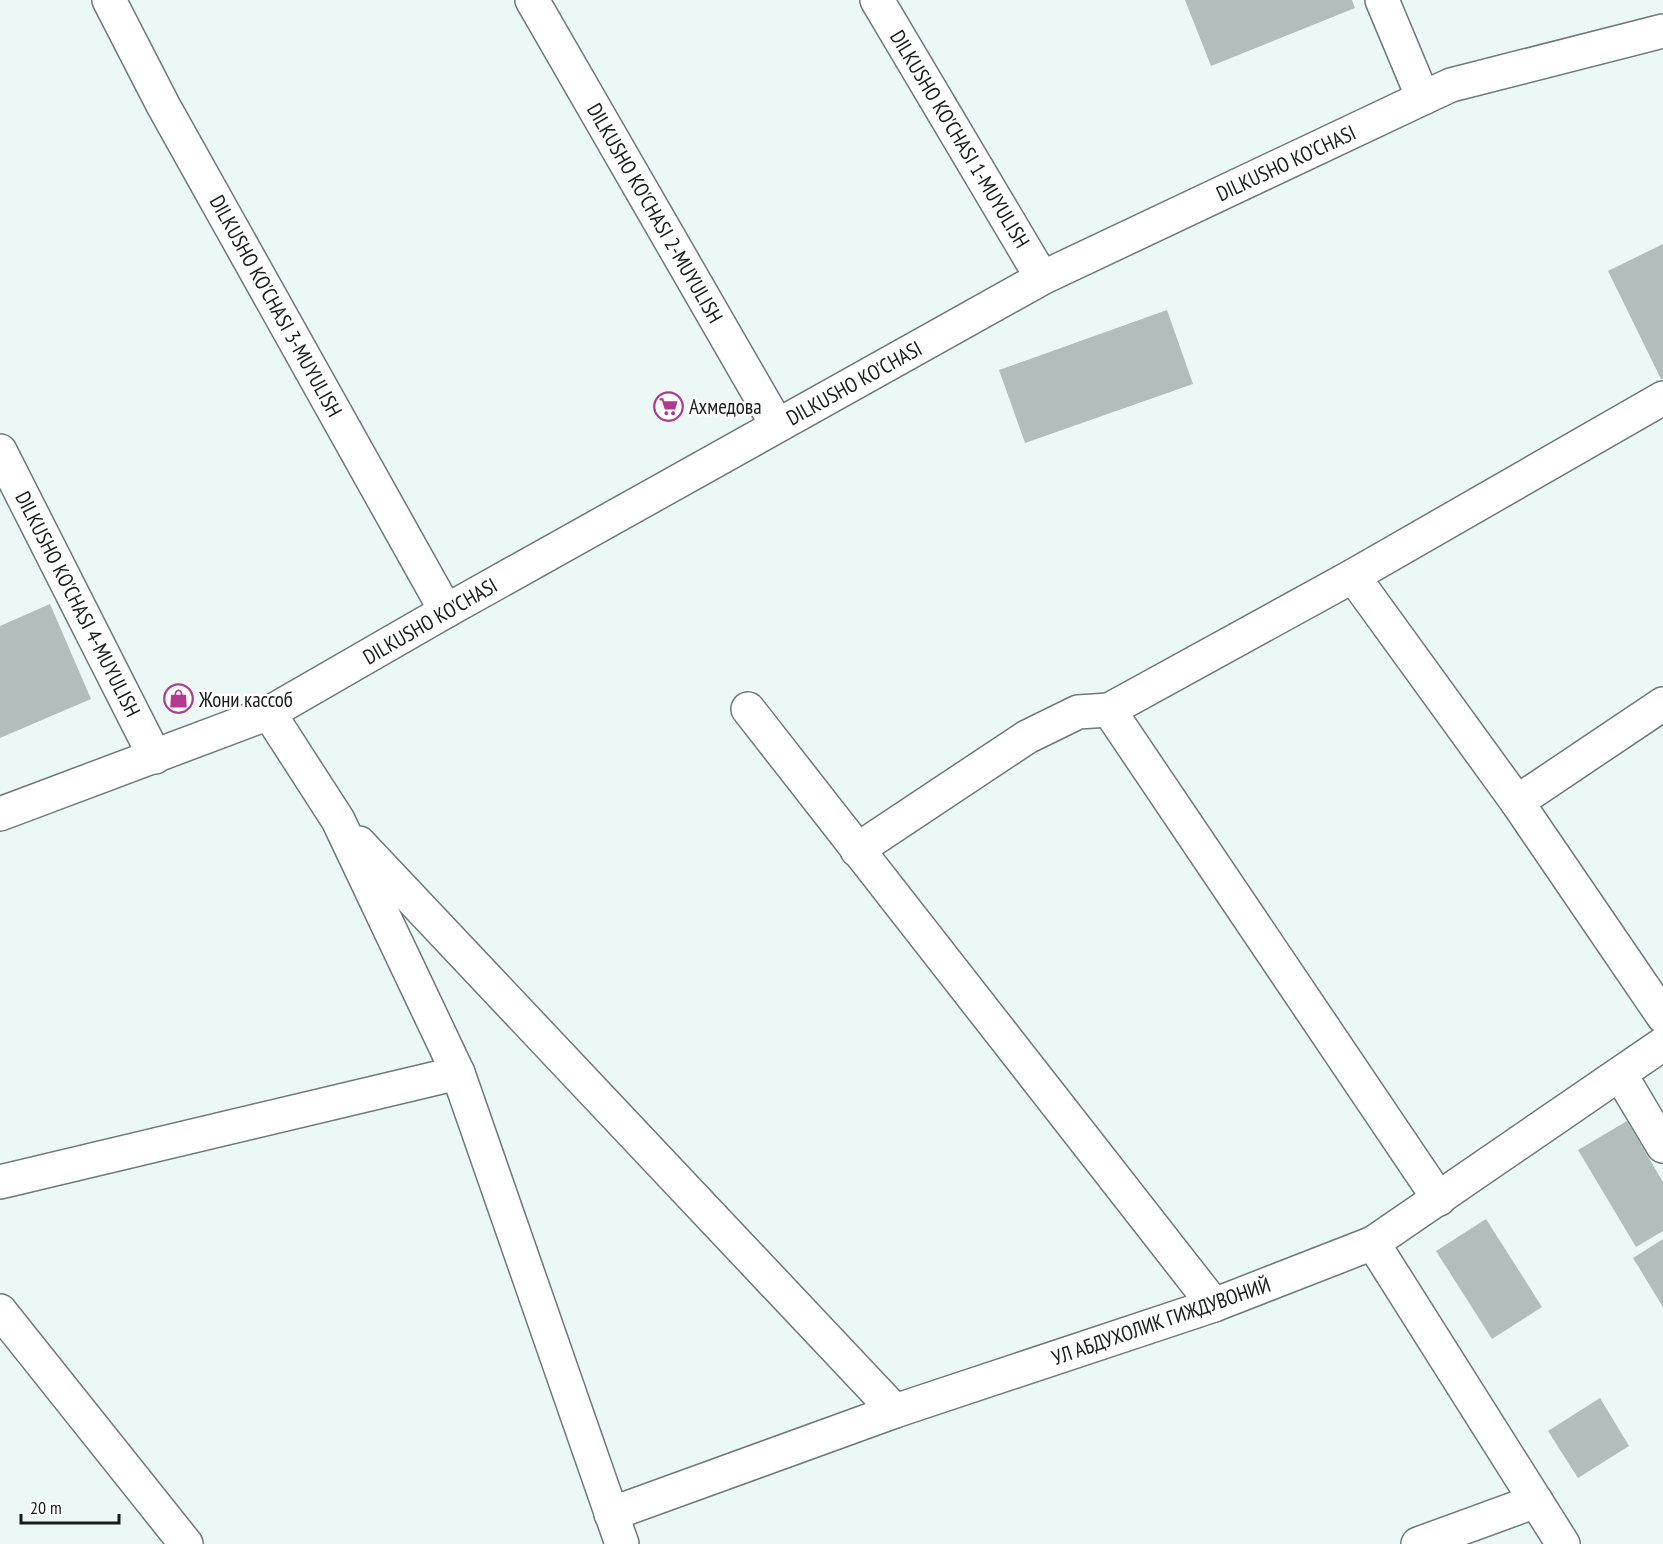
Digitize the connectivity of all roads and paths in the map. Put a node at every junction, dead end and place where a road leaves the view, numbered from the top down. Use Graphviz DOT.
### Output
graph roads {
  1 [pos="109,0"];
  2 [pos="532,0"];
  3 [pos="877,0"];
  4 [pos="1382,0"];
  5 [pos="1663,31"];
  6 [pos="1423,98"];
  7 [pos="1042,278"];
  8 [pos="1663,398"];
  9 [pos="777,425"];
  10 [pos="0,451"];
  11 [pos="1353,576"];
  12 [pos="446,611"];
  13 [pos="1663,704"];
  14 [pos="748,709"];
  15 [pos="1109,710"];
  16 [pos="269,713"];
  17 [pos="155,757"];
  18 [pos="1517,802"];
  19 [pos="0,814"];
  20 [pos="338,820"];
  21 [pos="857,850"];
  22 [pos="1663,1016"];
  23 [pos="1663,1044"];
  24 [pos="458,1073"];
  25 [pos="1620,1074"];
  26 [pos="1663,1145"];
  27 [pos="0,1182"];
  28 [pos="1439,1199"];
  29 [pos="1373,1243"];
  30 [pos="1214,1305"];
  31 [pos="0,1311"];
  32 [pos="895,1411"];
  33 [pos="1536,1501"];
  34 [pos="611,1514"];
  35 [pos="186,1544"];
  36 [pos="622,1544"];
  37 [pos="1418,1544"];
  38 [pos="1563,1544"];
  1 -- 12 [label="street, DILKUSHO KO'CHASI 3-MUYULISH"];
  2 -- 9 [label="street, DILKUSHO KO'CHASI 2-MUYULISH"];
  3 -- 7 [label="street, DILKUSHO KO'CHASI 1-MUYULISH"];
  4 -- 6 [label="street"];
  5 -- 6 [label="street, DILKUSHO KO'CHASI"];
  6 -- 7 [label="street, DILKUSHO KO'CHASI"];
  7 -- 9 [label="street, DILKUSHO KO'CHASI"];
  8 -- 11 [label="street"];
  9 -- 12 [label="street, DILKUSHO KO'CHASI"];
  10 -- 17 [label="street, DILKUSHO KO'CHASI 4-MUYULISH"];
  11 -- 15 [label="street"];
  11 -- 18 [label="street"];
  12 -- 16 [label="street, DILKUSHO KO'CHASI"];
  13 -- 18 [label="street"];
  14 -- 21 [label="street"];
  15 -- 21 [label="street"];
  15 -- 28 [label="street"];
  16 -- 17 [label="street, DILKUSHO KO'CHASI"];
  16 -- 20 [label="street"];
  17 -- 19 [label="street, DILKUSHO KO'CHASI"];
  18 -- 22 [label="street"];
  20 -- 24 [label="street"];
  20 -- 32 [label="street"];
  21 -- 30 [label="street"];
  23 -- 25 [label="street, УЛ АБДУХОЛИК ГИЖДУВОНИЙ"];
  24 -- 27 [label="street"];
  24 -- 34 [label="street"];
  25 -- 26 [label="street"];
  25 -- 28 [label="street, УЛ АБДУХОЛИК ГИЖДУВОНИЙ"];
  28 -- 29 [label="street, УЛ АБДУХОЛИК ГИЖДУВОНИЙ"];
  29 -- 30 [label="street, УЛ АБДУХОЛИК ГИЖДУВОНИЙ"];
  29 -- 33 [label="street"];
  30 -- 32 [label="street, УЛ АБДУХОЛИК ГИЖДУВОНИЙ"];
  31 -- 35 [label="street"];
  32 -- 34 [label="street, УЛ АБДУХОЛИК ГИЖДУВОНИЙ"];
  33 -- 37 [label="street"];
  33 -- 38 [label="street"];
  34 -- 36 [label="street"];
}
